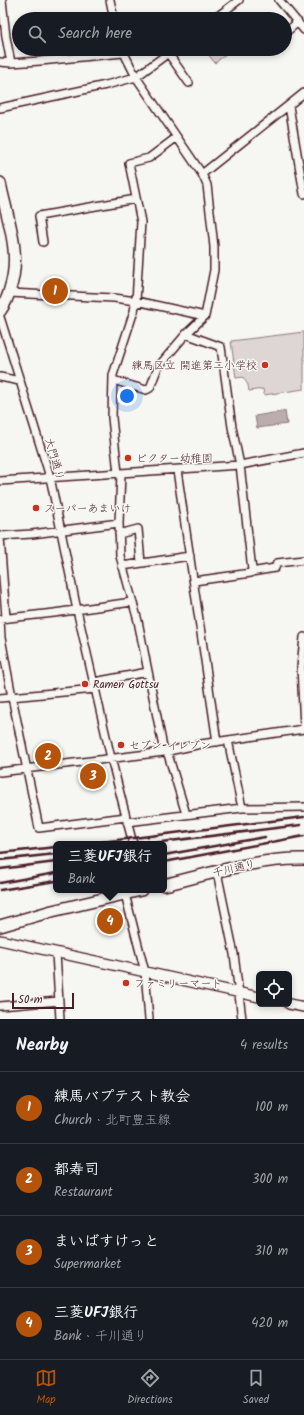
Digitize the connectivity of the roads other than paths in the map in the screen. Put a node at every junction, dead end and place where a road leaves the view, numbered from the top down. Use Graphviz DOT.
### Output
graph roads {
  1 [pos="2,0"];
  2 [pos="110,0"];
  3 [pos="239,0"];
  4 [pos="279,0"];
  5 [pos="113,12"];
  6 [pos="223,12"];
  7 [pos="289,12"];
  8 [pos="292,15"];
  9 [pos="298,22"];
  10 [pos="292,27"];
  11 [pos="304,30"];
  12 [pos="85,56"];
  13 [pos="125,56"];
  14 [pos="164,56"];
  15 [pos="174,56"];
  16 [pos="0,62"];
  17 [pos="12,63"];
  18 [pos="136,77"];
  19 [pos="189,83"];
  20 [pos="304,93"];
  21 [pos="289,106"];
  22 [pos="0,108"];
  23 [pos="177,137"];
  24 [pos="202,174"];
  25 [pos="0,183"];
  26 [pos="304,194"];
  27 [pos="136,199"];
  28 [pos="2,203"];
  29 [pos="43,242"];
  30 [pos="9,293"];
  31 [pos="136,301"];
  32 [pos="0,311"];
  33 [pos="0,316"];
  34 [pos="205,316"];
  35 [pos="186,334"];
  36 [pos="0,377"];
  37 [pos="113,380"];
  38 [pos="20,381"];
  39 [pos="304,453"];
  40 [pos="240,465"];
  41 [pos="177,470"];
  42 [pos="120,473"];
  43 [pos="50,477"];
  44 [pos="0,481"];
  45 [pos="119,523"];
  46 [pos="61,530"];
  47 [pos="119,534"];
  48 [pos="0,536"];
  49 [pos="190,556"];
  50 [pos="304,560"];
  51 [pos="141,563"];
  52 [pos="122,566"];
  53 [pos="251,572"];
  54 [pos="194,581"];
  55 [pos="132,602"];
  56 [pos="77,610"];
  57 [pos="2,618"];
  58 [pos="304,637"];
  59 [pos="148,672"];
  60 [pos="302,678"];
  61 [pos="94,685"];
  62 [pos="12,697"];
  63 [pos="0,698"];
  64 [pos="304,728"];
  65 [pos="228,740"];
  66 [pos="218,742"];
  67 [pos="166,752"];
  68 [pos="111,758"];
  69 [pos="27,768"];
  70 [pos="0,772"];
  71 [pos="304,807"];
  72 [pos="242,808"];
  73 [pos="186,814"];
  74 [pos="127,820"];
  75 [pos="132,841"];
  76 [pos="304,859"];
  77 [pos="217,872"];
  78 [pos="167,884"];
  79 [pos="129,893"];
  80 [pos="125,894"];
  81 [pos="0,926"];
  82 [pos="0,940"];
  83 [pos="56,953"];
  84 [pos="145,972"];
  85 [pos="239,993"];
  86 [pos="256,996"];
  87 [pos="59,1001"];
  88 [pos="292,1005"];
  89 [pos="0,1006"];
  90 [pos="304,1007"];
  91 [pos="60,1019"];
  92 [pos="149,1019"];
  93 [pos="242,1019"];
  1 -- 17 [label="street"];
  2 -- 5 [label="street"];
  3 -- 6 [label="street"];
  4 -- 7 [label="street"];
  8 -- 9 [label="street"];
  9 -- 10 [label="street"];
  9 -- 11 [label="street"];
  12 -- 17 [label="street"];
  13 -- 18 [label="street"];
  14 -- 18 [label="street"];
  15 -- 19 [label="street"];
  16 -- 17 [label="street"];
  18 -- 22 [label="street"];
  18 -- 23 [label="street"];
  20 -- 21 [label="street"];
  21 -- 24 [label="street"];
  21 -- 26 [label="street"];
  23 -- 24 [label="street"];
  23 -- 27 [label="street"];
  24 -- 34 [label="street"];
  25 -- 28 [label="main road"];
  27 -- 29 [label="street"];
  27 -- 31 [label="street"];
  28 -- 30 [label="main road"];
  30 -- 31 [label="street"];
  30 -- 32 [label="main road"];
  31 -- 34 [label="street"];
  31 -- 37 [label="street"];
  33 -- 38 [label="street, 大門通り"];
  34 -- 35 [label="street"];
  35 -- 37 [label="street"];
  35 -- 40 [label="street"];
  36 -- 38 [label="street"];
  37 -- 42 [label="street"];
  38 -- 43 [label="street, 大門通り"];
  39 -- 40 [label="street"];
  40 -- 41 [label="street"];
  40 -- 53 [label="street"];
  41 -- 42 [label="street"];
  41 -- 49 [label="street"];
  42 -- 43 [label="street"];
  42 -- 45 [label="street"];
  43 -- 44 [label="street"];
  43 -- 46 [label="street, 大門通り"];
  45 -- 46 [label="street"];
  45 -- 47 [label="street"];
  46 -- 48 [label="street"];
  46 -- 56 [label="street, 大門通り"];
  47 -- 51 [label="street"];
  47 -- 52 [label="street"];
  48 -- 57 [label="street"];
  49 -- 51 [label="street"];
  49 -- 54 [label="street"];
  50 -- 53 [label="street"];
  51 -- 52 [label="street"];
  52 -- 55 [label="street"];
  53 -- 54 [label="street"];
  54 -- 66 [label="street"];
  55 -- 56 [label="street"];
  55 -- 59 [label="street"];
  56 -- 57 [label="street"];
  56 -- 61 [label="street, 大門通り"];
  57 -- 62 [label="street"];
  58 -- 60 [label="street"];
  59 -- 61 [label="street"];
  59 -- 67 [label="street"];
  60 -- 64 [label="street"];
  61 -- 62 [label="street"];
  61 -- 68 [label="street, 大門通り"];
  62 -- 63 [label="street"];
  62 -- 69 [label="street"];
  64 -- 65 [label="street"];
  65 -- 66 [label="street"];
  65 -- 72 [label="street"];
  66 -- 67 [label="street"];
  67 -- 68 [label="street"];
  67 -- 73 [label="street"];
  68 -- 69 [label="street"];
  68 -- 74 [label="street, 大門通り"];
  69 -- 70 [label="street"];
  69 -- 74 [label="street"];
  71 -- 72 [label="street"];
  72 -- 73 [label="street"];
  73 -- 74 [label="street"];
  74 -- 75 [label="street, 大門通り"];
  76 -- 77 [label="main road, 千川通り"];
  77 -- 78 [label="main road, 千川通り"];
  77 -- 85 [label="street"];
  79 -- 80 [label="main road"];
  80 -- 81 [label="main road"];
  80 -- 84 [label="street"];
  82 -- 83 [label="street"];
  83 -- 84 [label="street"];
  83 -- 87 [label="street"];
  84 -- 85 [label="street"];
  84 -- 92 [label="street"];
  85 -- 86 [label="street"];
  85 -- 93 [label="street"];
  87 -- 89 [label="street"];
  87 -- 91 [label="street"];
  88 -- 90 [label="street"];
}
